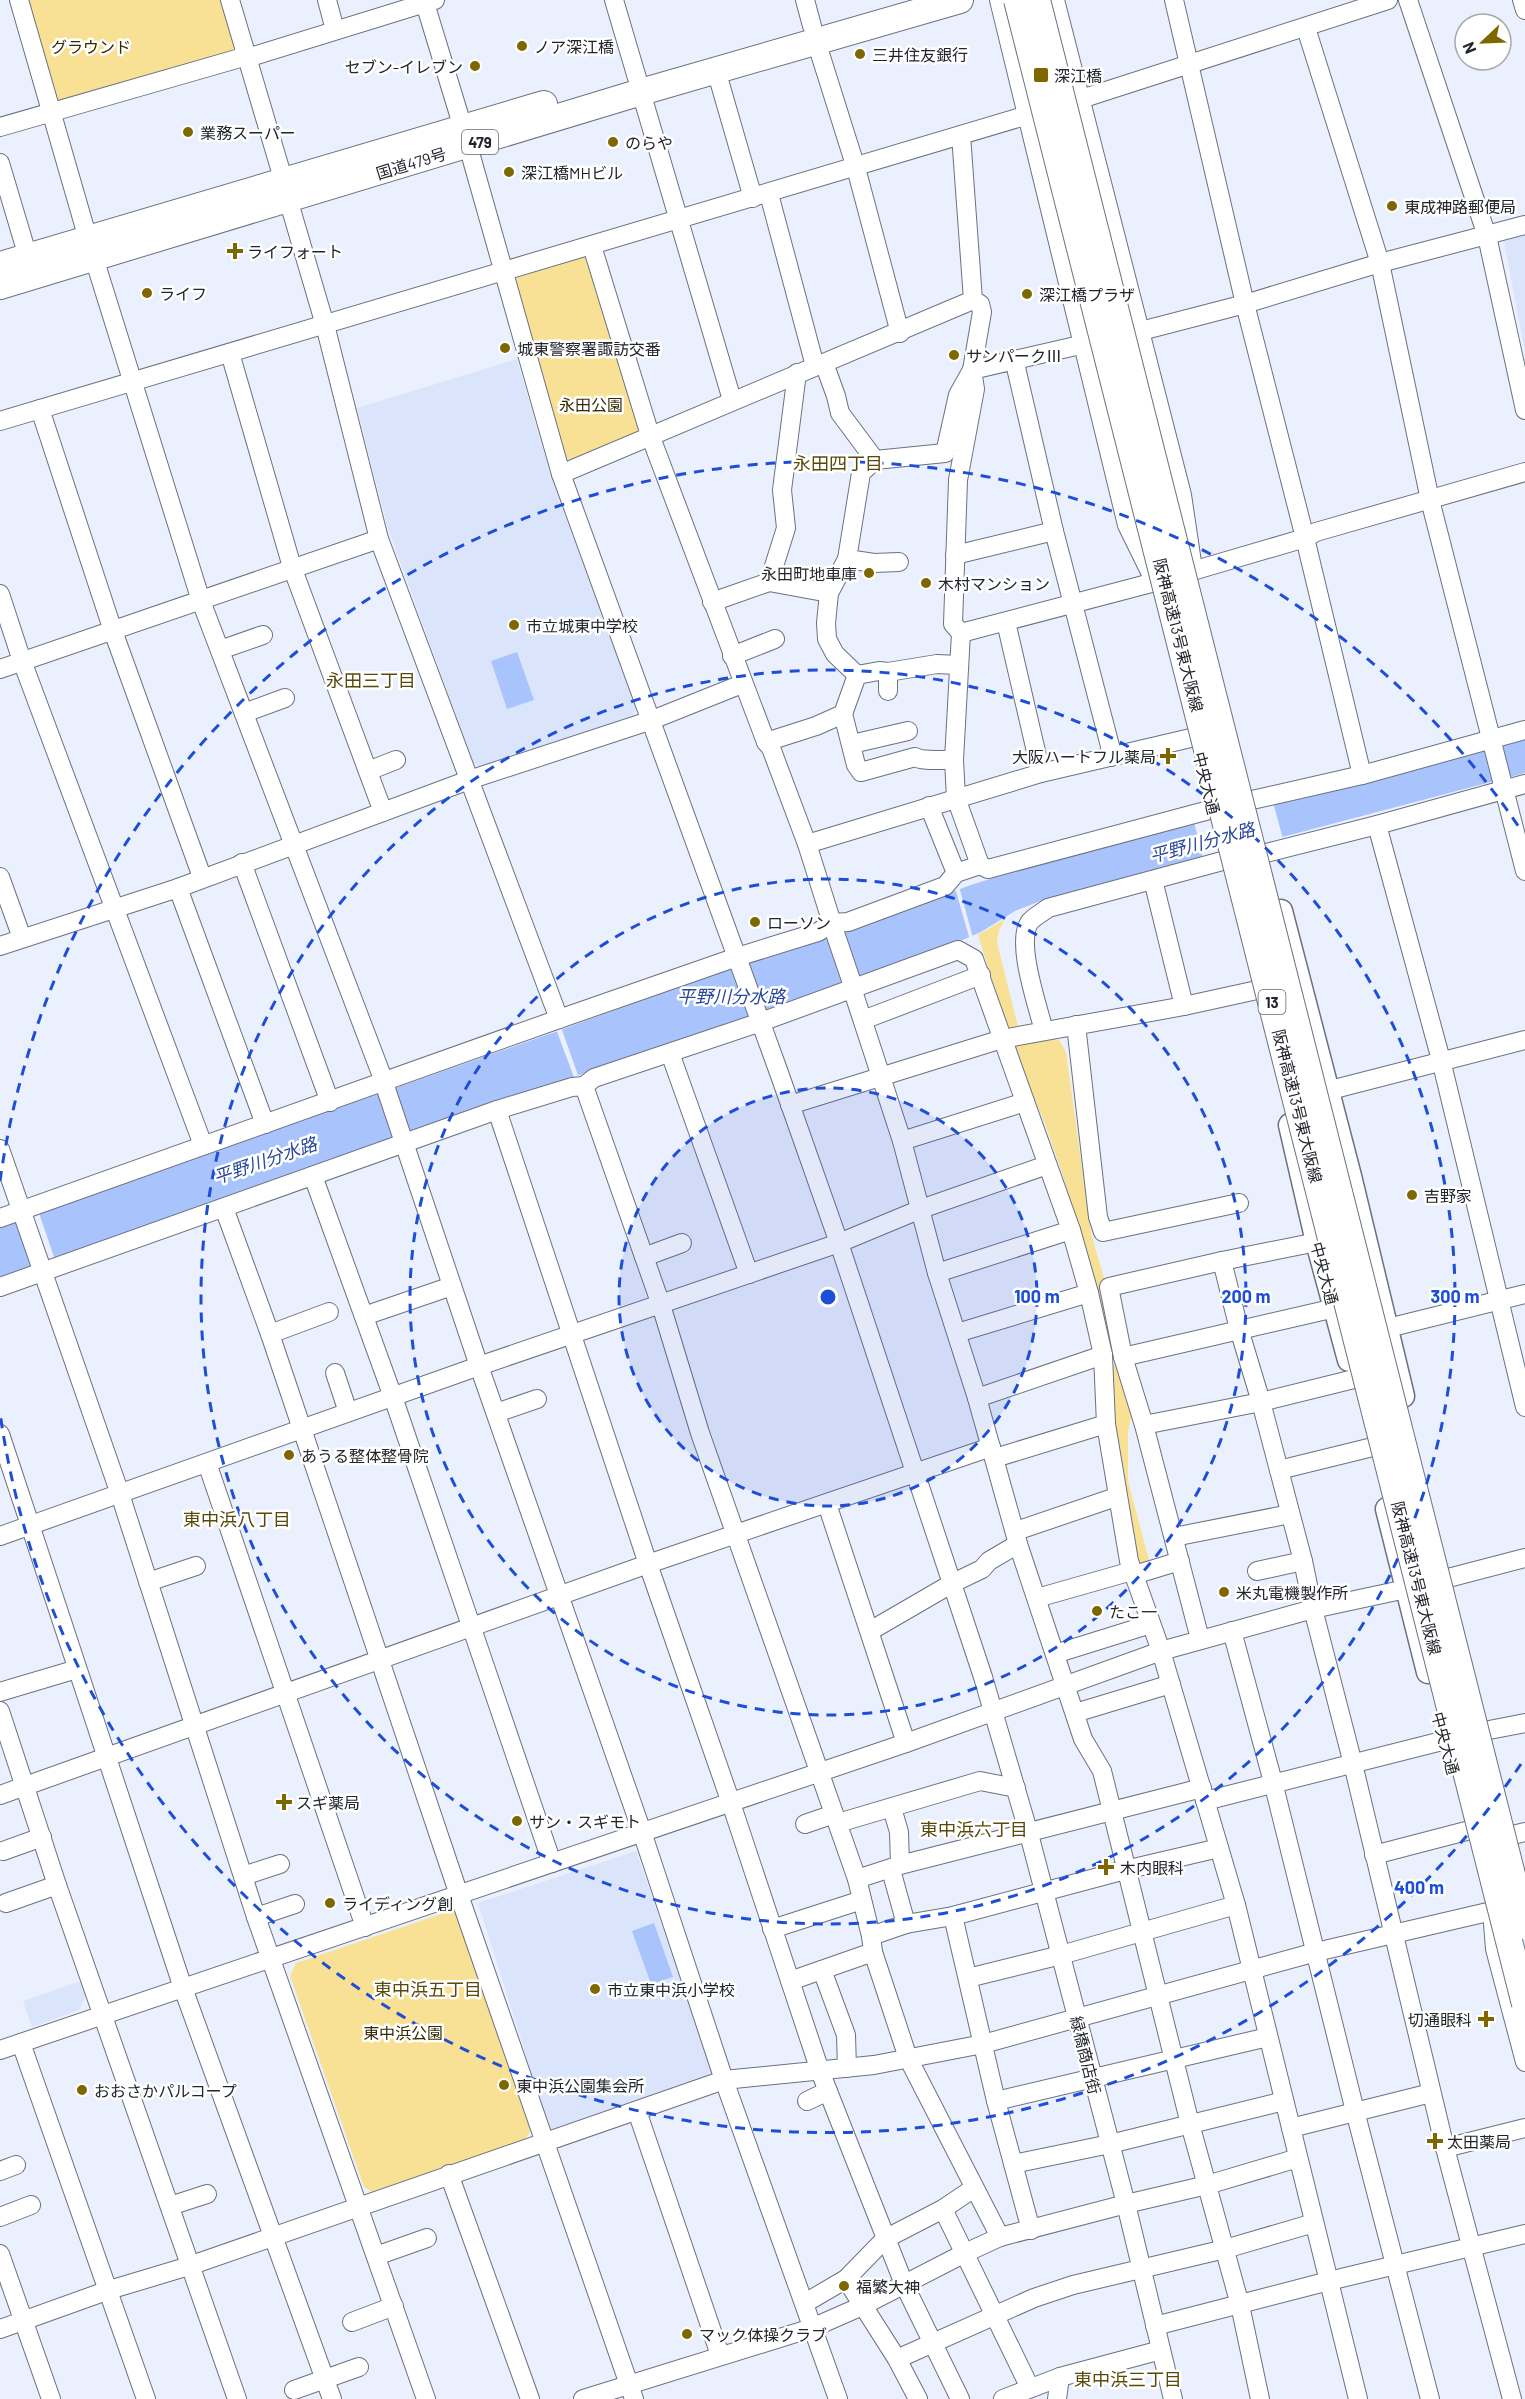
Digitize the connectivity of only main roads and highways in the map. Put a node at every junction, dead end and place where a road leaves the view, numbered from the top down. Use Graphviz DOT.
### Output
graph roads {
  1 [pos="901,0"];
  2 [pos="960,0"];
  3 [pos="1017,0"];
  4 [pos="1037,0"];
  5 [pos="814,33"];
  6 [pos="639,85"];
  7 [pos="91,249"];
  8 [pos="0,265"];
  9 [pos="0,286"];
  10 [pos="1173,494"];
  11 [pos="1134,508"];
  12 [pos="1517,1834"];
  13 [pos="1525,1899"];
  14 [pos="1525,1926"];
  15 [pos="1521,2002"];
  16 [pos="1525,2035"];
  1 -- 5 [label="highway, 国道479号 / 479"];
  2 -- 5 [label="highway, 国道479号 / 479"];
  3 -- 15 [label="highway, 阪神高速13号東大阪線 / 13, bridge"];
  4 -- 14 [label="highway, 阪神高速13号東大阪線 / 13, bridge"];
  5 -- 6 [label="highway, 国道479号 / 479"];
  5 -- 6 [label="highway, 国道479号 / 479"];
  6 -- 7 [label="highway, 国道479号 / 479"];
  7 -- 8 [label="highway, 国道479号 / 479"];
  7 -- 9 [label="highway, 国道479号 / 479"];
  10 -- 12 [label="main road"];
  11 -- 15 [label="main road, 中央大通"];
  12 -- 13 [label="main road"];
  15 -- 16 [label="main road, 中央大通"];
}
